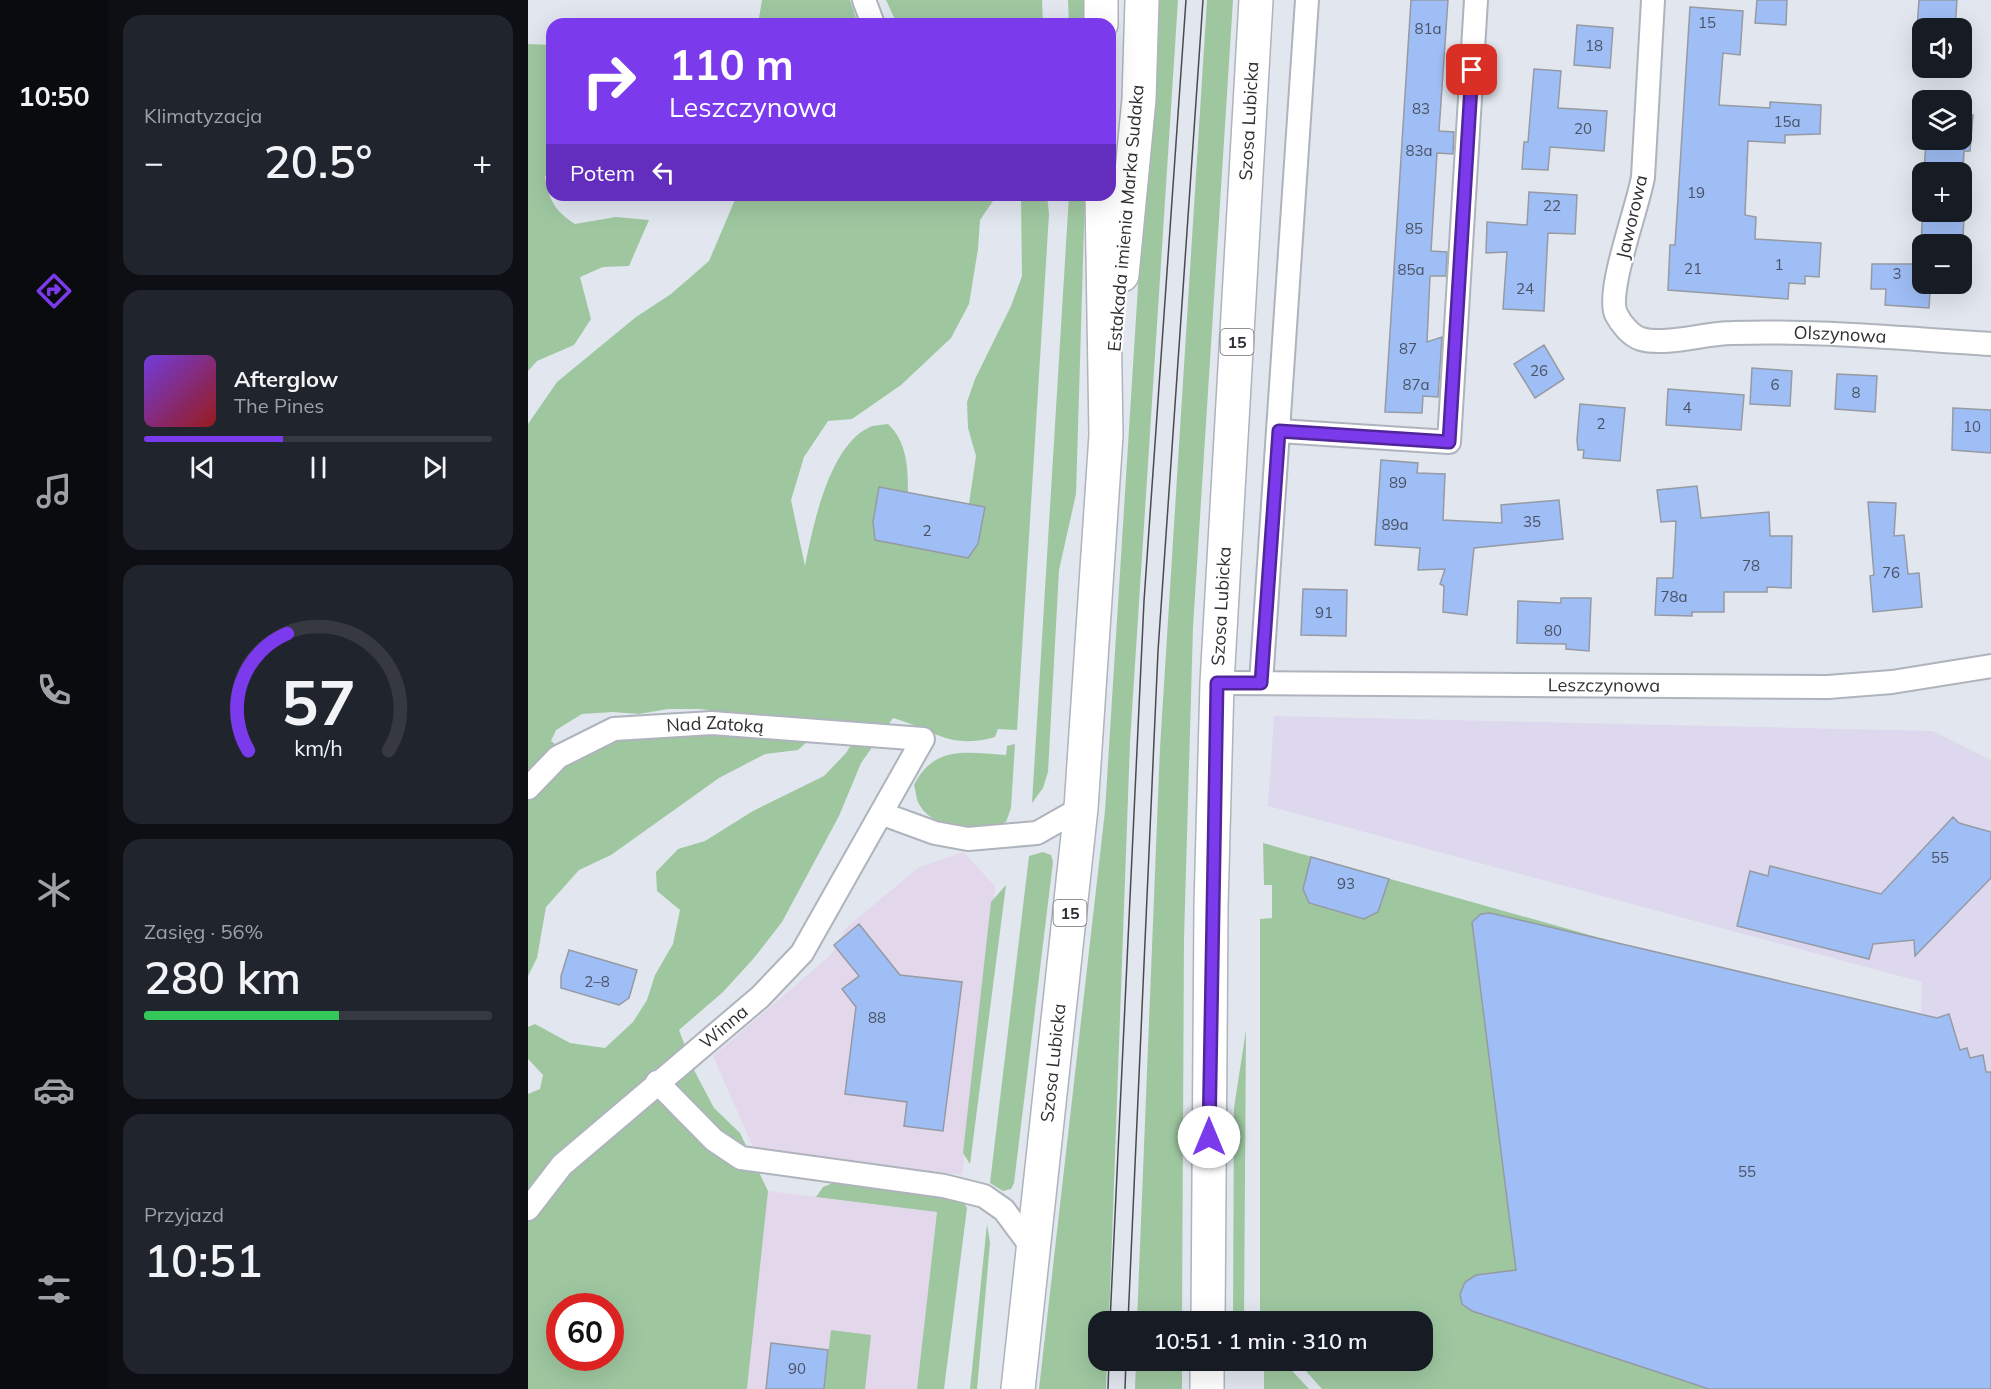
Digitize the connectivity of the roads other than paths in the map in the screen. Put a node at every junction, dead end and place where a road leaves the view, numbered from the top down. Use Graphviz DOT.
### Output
graph roads {
  1 [pos="864,0"];
  2 [pos="1101,0"];
  3 [pos="1142,0"];
  4 [pos="1257,0"];
  5 [pos="1307,0"];
  6 [pos="1476,0"];
  7 [pos="1653,0"];
  8 [pos="871,18"];
  9 [pos="1101,18"];
  10 [pos="1102,201"];
  11 [pos="1687,337"];
  12 [pos="1991,344"];
  13 [pos="1279,431"];
  14 [pos="1106,435"];
  15 [pos="1991,666"];
  16 [pos="1217,683"];
  17 [pos="1261,683"];
  18 [pos="923,739"];
  19 [pos="528,788"];
  20 [pos="1081,808"];
  21 [pos="883,814"];
  22 [pos="657,1082"];
  23 [pos="528,1209"];
  24 [pos="1033,1249"];
  25 [pos="1208,1311"];
  26 [pos="1208,1371"];
  27 [pos="1018,1389"];
  28 [pos="1207,1389"];
  1 -- 8 [label="street"];
  2 -- 9 [label="main road"];
  3 -- 14 [label="main road, Estakada imienia Marka Sudaka"];
  4 -- 16 [label="main road, Szosa Lubicka / 15"];
  5 -- 13 [label="street"];
  6 -- 13 [label="street"];
  7 -- 11 [label="street, Jaworowa"];
  10 -- 14 [label="main road, Szosa Lubicka / 15"];
  11 -- 12 [label="street, Olszynowa"];
  13 -- 17 [label="street"];
  14 -- 20 [label="main road, Szosa Lubicka / 15"];
  15 -- 17 [label="street, Leszczynowa"];
  16 -- 17 [label="street, Leszczynowa"];
  16 -- 25 [label="main road, Szosa Lubicka / 15"];
  18 -- 19 [label="street, Nad Zatoką"];
  18 -- 21 [label="street, Winna"];
  20 -- 21 [label="street"];
  20 -- 24 [label="main road, Szosa Lubicka / 15"];
  21 -- 22 [label="street, Winna"];
  22 -- 23 [label="street, Winna"];
  22 -- 24 [label="street"];
  24 -- 27 [label="main road, Szosa Lubicka / 15"];
  26 -- 28 [label="main road"];
}
